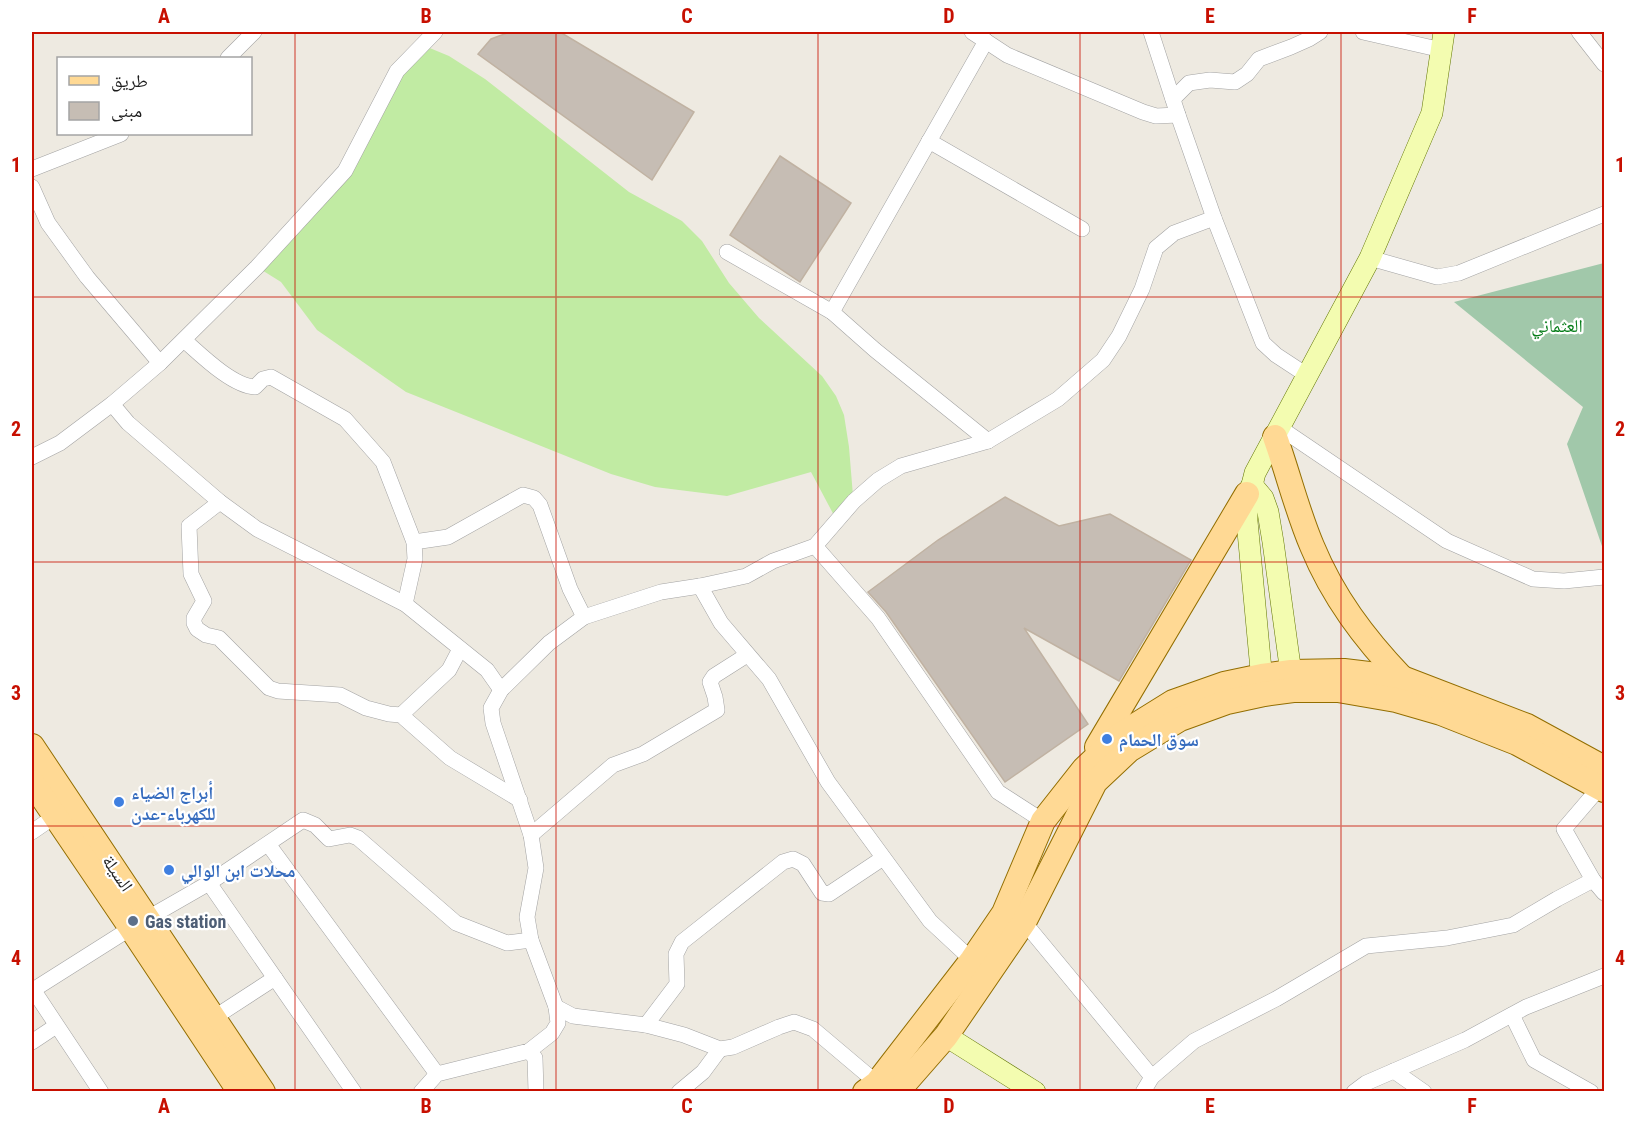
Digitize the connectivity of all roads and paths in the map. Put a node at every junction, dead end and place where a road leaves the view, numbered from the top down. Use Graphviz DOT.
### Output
graph roads {
  1 [pos="254,32"];
  2 [pos="435,32"];
  3 [pos="972,32"];
  4 [pos="1151,32"];
  5 [pos="1320,32"];
  6 [pos="1363,32"];
  7 [pos="1579,32"];
  8 [pos="986,41"];
  9 [pos="1443,41"];
  10 [pos="229,57"];
  11 [pos="1605,64"];
  12 [pos="1173,99"];
  13 [pos="1178,115"];
  14 [pos="118,135"];
  15 [pos="929,141"];
  16 [pos="32,169"];
  17 [pos="32,187"];
  18 [pos="1605,214"];
  19 [pos="1214,218"];
  20 [pos="1082,229"];
  21 [pos="726,252"];
  22 [pos="1370,258"];
  23 [pos="832,312"];
  24 [pos="184,340"];
  25 [pos="160,363"];
  26 [pos="1308,376"];
  27 [pos="112,404"];
  28 [pos="1278,433"];
  29 [pos="988,441"];
  30 [pos="32,457"];
  31 [pos="1249,489"];
  32 [pos="220,502"];
  33 [pos="414,542"];
  34 [pos="815,546"];
  35 [pos="1605,578"];
  36 [pos="700,586"];
  37 [pos="405,604"];
  38 [pos="584,617"];
  39 [pos="460,649"];
  40 [pos="747,655"];
  41 [pos="1402,678"];
  42 [pos="1292,681"];
  43 [pos="1263,685"];
  44 [pos="501,690"];
  45 [pos="401,715"];
  46 [pos="32,746"];
  47 [pos="1084,769"];
  48 [pos="32,782"];
  49 [pos="1603,782"];
  50 [pos="520,800"];
  51 [pos="55,816"];
  52 [pos="1043,821"];
  53 [pos="32,832"];
  54 [pos="531,835"];
  55 [pos="268,844"];
  56 [pos="883,858"];
  57 [pos="1593,880"];
  58 [pos="209,883"];
  59 [pos="1605,893"];
  60 [pos="1024,922"];
  61 [pos="139,923"];
  62 [pos="531,940"];
  63 [pos="972,960"];
  64 [pos="1605,976"];
  65 [pos="275,978"];
  66 [pos="32,989"];
  67 [pos="556,1006"];
  68 [pos="1512,1015"];
  69 [pos="215,1017"];
  70 [pos="646,1025"];
  71 [pos="56,1026"];
  72 [pos="946,1036"];
  73 [pos="32,1042"];
  74 [pos="720,1049"];
  75 [pos="529,1051"];
  76 [pos="1394,1071"];
  77 [pos="437,1074"];
  78 [pos="1152,1077"];
  79 [pos="880,1089"];
  80 [pos="101,1092"];
  81 [pos="240,1092"];
  82 [pos="264,1092"];
  83 [pos="354,1092"];
  84 [pos="421,1092"];
  85 [pos="536,1092"];
  86 [pos="679,1092"];
  87 [pos="1035,1092"];
  88 [pos="1143,1092"];
  89 [pos="1354,1092"];
  90 [pos="1424,1092"];
  91 [pos="1591,1092"];
  1 -- 10 [label="street"];
  2 -- 24 [label="street"];
  3 -- 8 [label="street"];
  4 -- 12 [label="street"];
  5 -- 12 [label="street"];
  6 -- 9 [label="street"];
  7 -- 11 [label="street"];
  8 -- 13 [label="street"];
  8 -- 15 [label="street"];
  9 -- 22 [label="main road"];
  12 -- 13 [label="street"];
  13 -- 19 [label="street"];
  14 -- 16 [label="street"];
  15 -- 20 [label="street"];
  15 -- 23 [label="street"];
  17 -- 25 [label="street"];
  18 -- 22 [label="street"];
  19 -- 26 [label="street"];
  19 -- 29 [label="street"];
  21 -- 23 [label="street"];
  22 -- 26 [label="main road"];
  23 -- 29 [label="street"];
  24 -- 25 [label="street"];
  24 -- 33 [label="street"];
  25 -- 27 [label="street"];
  26 -- 28 [label="main road"];
  27 -- 30 [label="street"];
  27 -- 32 [label="street"];
  28 -- 31 [label="main road"];
  28 -- 35 [label="street"];
  28 -- 41 [label="main road"];
  29 -- 34 [label="street"];
  31 -- 42 [label="main road"];
  31 -- 43 [label="main road"];
  31 -- 47 [label="main road"];
  32 -- 37 [label="street"];
  32 -- 45 [label="street"];
  33 -- 37 [label="street"];
  33 -- 38 [label="street"];
  34 -- 36 [label="street"];
  34 -- 52 [label="street"];
  36 -- 38 [label="street"];
  36 -- 40 [label="street"];
  37 -- 39 [label="street"];
  38 -- 44 [label="street"];
  39 -- 44 [label="street"];
  39 -- 45 [label="street"];
  40 -- 54 [label="street"];
  40 -- 56 [label="street"];
  41 -- 42 [label="main road"];
  41 -- 49 [label="main road"];
  42 -- 43 [label="main road"];
  42 -- 49 [label="main road"];
  43 -- 47 [label="main road"];
  43 -- 60 [label="main road"];
  44 -- 50 [label="street"];
  45 -- 50 [label="street"];
  46 -- 61 [label="main road, السيلة"];
  47 -- 52 [label="main road"];
  48 -- 51 [label="main road, السيلة"];
  49 -- 57 [label="street"];
  50 -- 54 [label="street"];
  51 -- 53 [label="street"];
  51 -- 61 [label="main road, السيلة"];
  52 -- 63 [label="main road"];
  54 -- 62 [label="street"];
  55 -- 58 [label="street"];
  55 -- 62 [label="street"];
  55 -- 77 [label="street"];
  56 -- 63 [label="street"];
  56 -- 70 [label="street"];
  57 -- 59 [label="street"];
  57 -- 78 [label="street"];
  58 -- 61 [label="street"];
  58 -- 65 [label="street"];
  60 -- 72 [label="main road"];
  60 -- 78 [label="street"];
  61 -- 66 [label="street"];
  61 -- 69 [label="main road, السيلة"];
  61 -- 81 [label="main road, السيلة"];
  62 -- 67 [label="street"];
  63 -- 79 [label="main road"];
  64 -- 68 [label="street"];
  65 -- 69 [label="street"];
  65 -- 83 [label="street"];
  66 -- 71 [label="street"];
  67 -- 70 [label="street"];
  67 -- 75 [label="street"];
  68 -- 76 [label="street"];
  68 -- 91 [label="street"];
  69 -- 82 [label="main road, السيلة"];
  70 -- 74 [label="street"];
  71 -- 73 [label="street"];
  71 -- 80 [label="street"];
  72 -- 79 [label="main road"];
  72 -- 87 [label="main road"];
  74 -- 79 [label="street"];
  74 -- 86 [label="street"];
  75 -- 77 [label="street"];
  75 -- 85 [label="street"];
  76 -- 89 [label="street"];
  76 -- 90 [label="street"];
  77 -- 84 [label="street"];
  78 -- 88 [label="street"];
}
